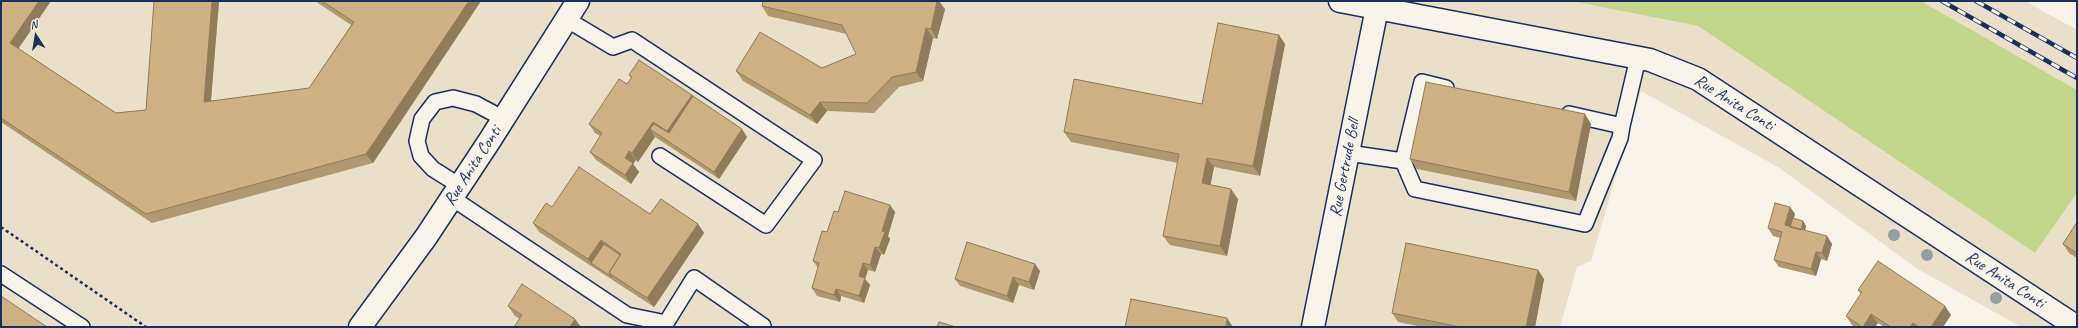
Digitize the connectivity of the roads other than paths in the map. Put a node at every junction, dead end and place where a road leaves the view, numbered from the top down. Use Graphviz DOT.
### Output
graph roads {
  1 [pos="1340,1"];
  2 [pos="1377,8"];
  3 [pos="572,10"];
  4 [pos="1638,58"];
  5 [pos="1461,91"];
  6 [pos="1553,111"];
  7 [pos="504,119"];
  8 [pos="1622,126"];
  9 [pos="1348,153"];
  10 [pos="660,156"];
  11 [pos="1403,161"];
  12 [pos="456,192"];
  13 [pos="1,274"];
  14 [pos="763,326"];
  15 [pos="82,327"];
  16 [pos="360,327"];
  17 [pos="1313,327"];
  18 [pos="2077,327"];
  1 -- 2 [label="street, Rue Anita Conti"];
  2 -- 4 [label="street, Rue Anita Conti"];
  2 -- 9 [label="street, Rue Gertrude Bell"];
  3 -- 7 [label="street, Rue Anita Conti"];
  3 -- 10 [label="lane"];
  4 -- 8 [label="lane"];
  4 -- 18 [label="street, Rue Anita Conti"];
  5 -- 11 [label="lane"];
  6 -- 8 [label="lane"];
  7 -- 12 [label="street, Rue Anita Conti"];
  7 -- 12 [label="lane"];
  8 -- 11 [label="lane"];
  9 -- 11 [label="lane"];
  9 -- 17 [label="street, Rue Gertrude Bell"];
  12 -- 14 [label="lane"];
  12 -- 16 [label="street, Rue Anita Conti"];
  13 -- 15 [label="lane"];
}
